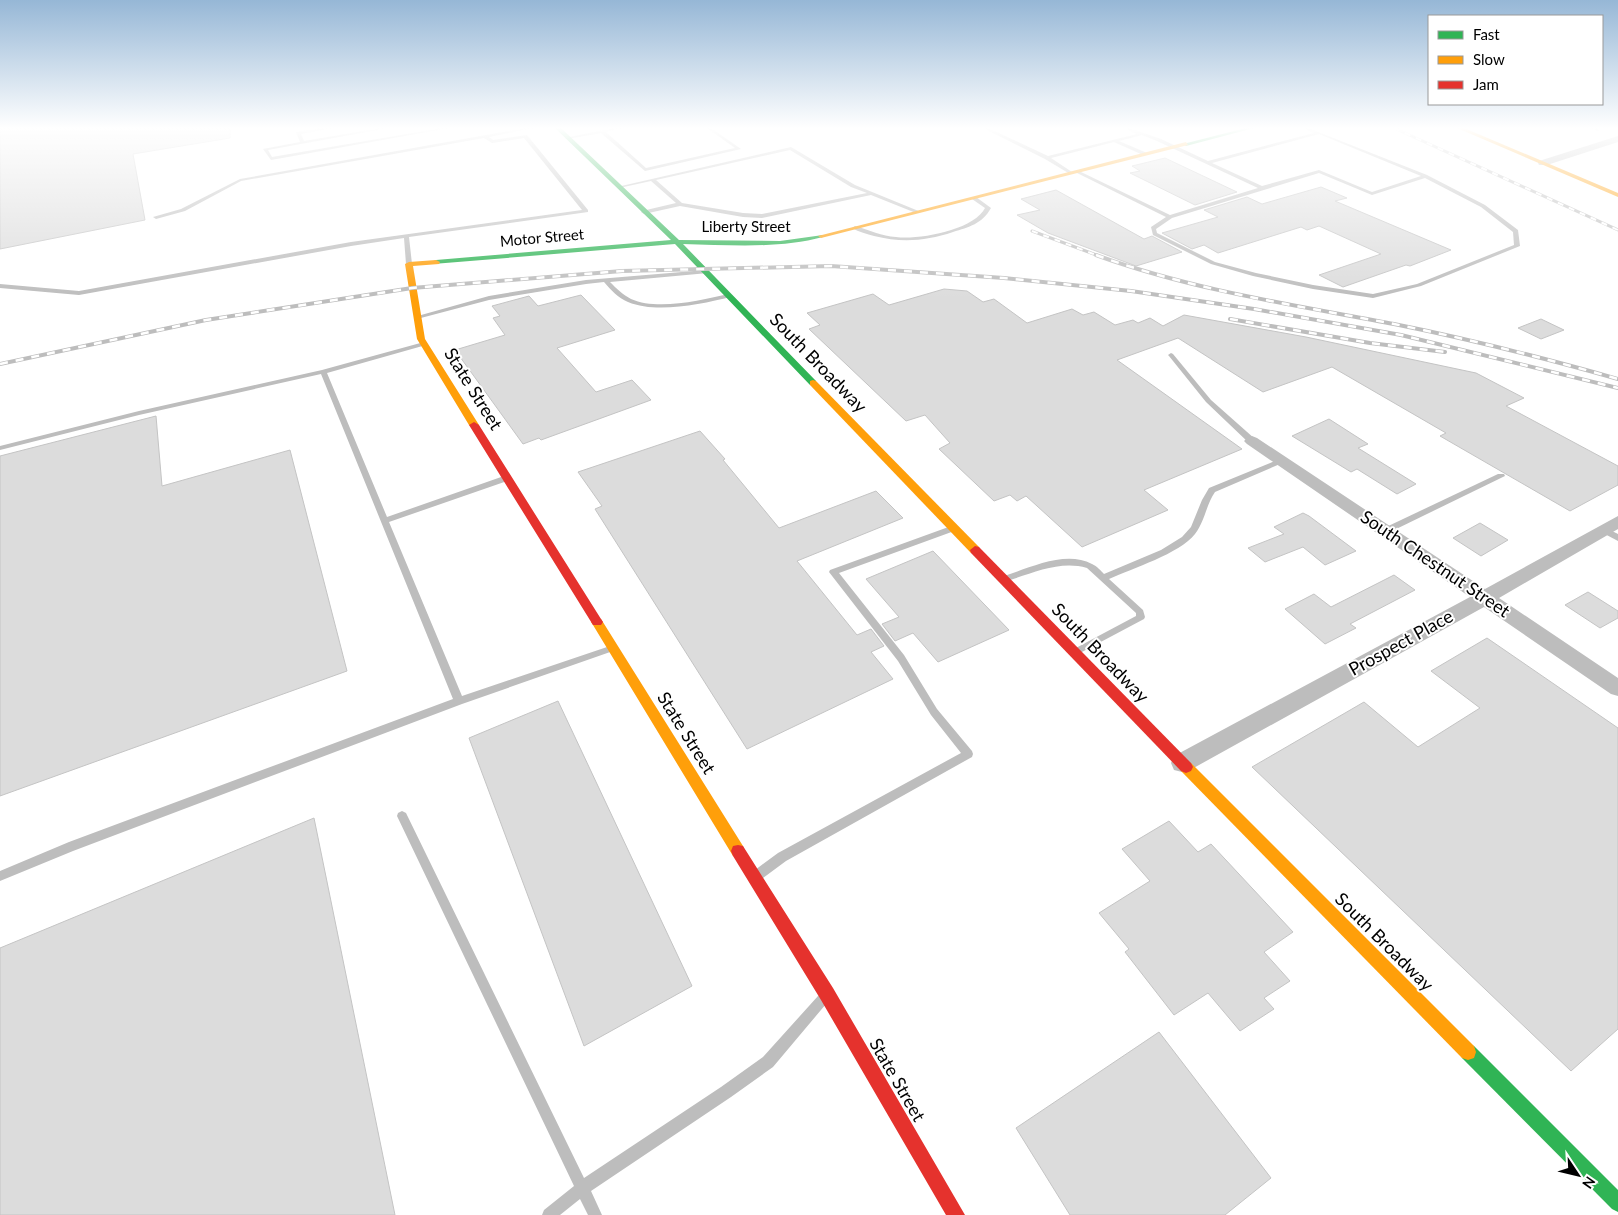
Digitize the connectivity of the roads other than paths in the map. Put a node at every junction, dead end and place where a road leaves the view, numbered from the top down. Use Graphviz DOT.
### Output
graph roads {
  1 [pos="231,185"];
  2 [pos="565,185"];
  3 [pos="617,185"];
  4 [pos="630,185"];
  5 [pos="657,185"];
  6 [pos="851,185"];
  7 [pos="1027,185"];
  8 [pos="1099,185"];
  9 [pos="1255,185"];
  10 [pos="1273,185"];
  11 [pos="1351,185"];
  12 [pos="1399,185"];
  13 [pos="1442,185"];
  14 [pos="1594,185"];
  15 [pos="619,187"];
  16 [pos="1262,188"];
  17 [pos="870,193"];
  18 [pos="1618,195"];
  19 [pos="974,198"];
  20 [pos="680,204"];
  21 [pos="644,212"];
  22 [pos="918,212"];
  23 [pos="156,217"];
  24 [pos="1170,217"];
  25 [pos="855,228"];
  26 [pos="406,236"];
  27 [pos="677,242"];
  28 [pos="409,264"];
  29 [pos="706,272"];
  30 [pos="605,280"];
  31 [pos="0,286"];
  32 [pos="729,296"];
  33 [pos="417,317"];
  34 [pos="424,344"];
  35 [pos="1171,355"];
  36 [pos="323,372"];
  37 [pos="1252,441"];
  38 [pos="0,448"];
  39 [pos="1283,461"];
  40 [pos="1501,476"];
  41 [pos="507,478"];
  42 [pos="384,521"];
  43 [pos="954,528"];
  44 [pos="1613,530"];
  45 [pos="1385,531"];
  46 [pos="1103,578"];
  47 [pos="1004,579"];
  48 [pos="1484,598"];
  49 [pos="613,648"];
  50 [pos="1075,652"];
  51 [pos="1618,688"];
  52 [pos="459,701"];
  53 [pos="1182,762"];
  54 [pos="402,816"];
  55 [pos="0,876"];
  56 [pos="755,877"];
  57 [pos="827,994"];
  58 [pos="582,1188"];
  59 [pos="1618,1203"];
  60 [pos="549,1215"];
  61 [pos="595,1215"];
  62 [pos="956,1215"];
  1 -- 23 [label="lane"];
  2 -- 26 [label="lane"];
  3 -- 15 [label="street, South Broadway"];
  4 -- 15 [label="lane"];
  5 -- 20 [label="lane"];
  6 -- 17 [label="lane"];
  7 -- 19 [label="street, Liberty Street"];
  8 -- 24 [label="lane"];
  9 -- 16 [label="lane"];
  10 -- 16 [label="lane"];
  11 -- 12 [label="lane"];
  13 -- 24 [label="lane"];
  14 -- 18 [label="street"];
  15 -- 21 [label="street, South Broadway"];
  16 -- 24 [label="lane"];
  17 -- 20 [label="lane"];
  17 -- 22 [label="lane"];
  19 -- 22 [label="street, Liberty Street"];
  19 -- 25 [label="lane"];
  20 -- 21 [label="lane"];
  21 -- 27 [label="street, South Broadway"];
  22 -- 25 [label="street, Liberty Street"];
  25 -- 27 [label="street, Liberty Street"];
  26 -- 28 [label="lane"];
  26 -- 31 [label="lane"];
  27 -- 28 [label="street, Motor Street"];
  27 -- 29 [label="street, South Broadway"];
  28 -- 33 [label="street, State Street"];
  29 -- 30 [label="lane"];
  29 -- 32 [label="street, South Broadway"];
  30 -- 32 [label="lane"];
  30 -- 33 [label="lane"];
  32 -- 43 [label="street, South Broadway"];
  33 -- 34 [label="street, State Street"];
  34 -- 36 [label="lane"];
  34 -- 41 [label="street, State Street"];
  35 -- 37 [label="lane"];
  36 -- 38 [label="lane"];
  36 -- 42 [label="lane"];
  37 -- 39 [label="street, South Chestnut Street"];
  39 -- 45 [label="street, South Chestnut Street"];
  39 -- 46 [label="lane"];
  40 -- 45 [label="lane"];
  41 -- 42 [label="lane"];
  41 -- 49 [label="street, State Street"];
  42 -- 52 [label="lane"];
  43 -- 47 [label="street, South Broadway"];
  43 -- 56 [label="lane"];
  44 -- 48 [label="street, Prospect Place"];
  45 -- 48 [label="street, South Chestnut Street"];
  46 -- 47 [label="lane"];
  46 -- 50 [label="lane"];
  47 -- 50 [label="street, South Broadway"];
  48 -- 51 [label="street, South Chestnut Street"];
  48 -- 53 [label="street, Prospect Place"];
  49 -- 52 [label="lane"];
  49 -- 56 [label="street, State Street"];
  50 -- 53 [label="street, South Broadway"];
  52 -- 55 [label="lane"];
  53 -- 59 [label="street, South Broadway"];
  54 -- 58 [label="lane"];
  56 -- 57 [label="street, State Street"];
  57 -- 58 [label="lane"];
  57 -- 62 [label="street, State Street"];
  58 -- 60 [label="lane"];
  58 -- 61 [label="lane"];
}
